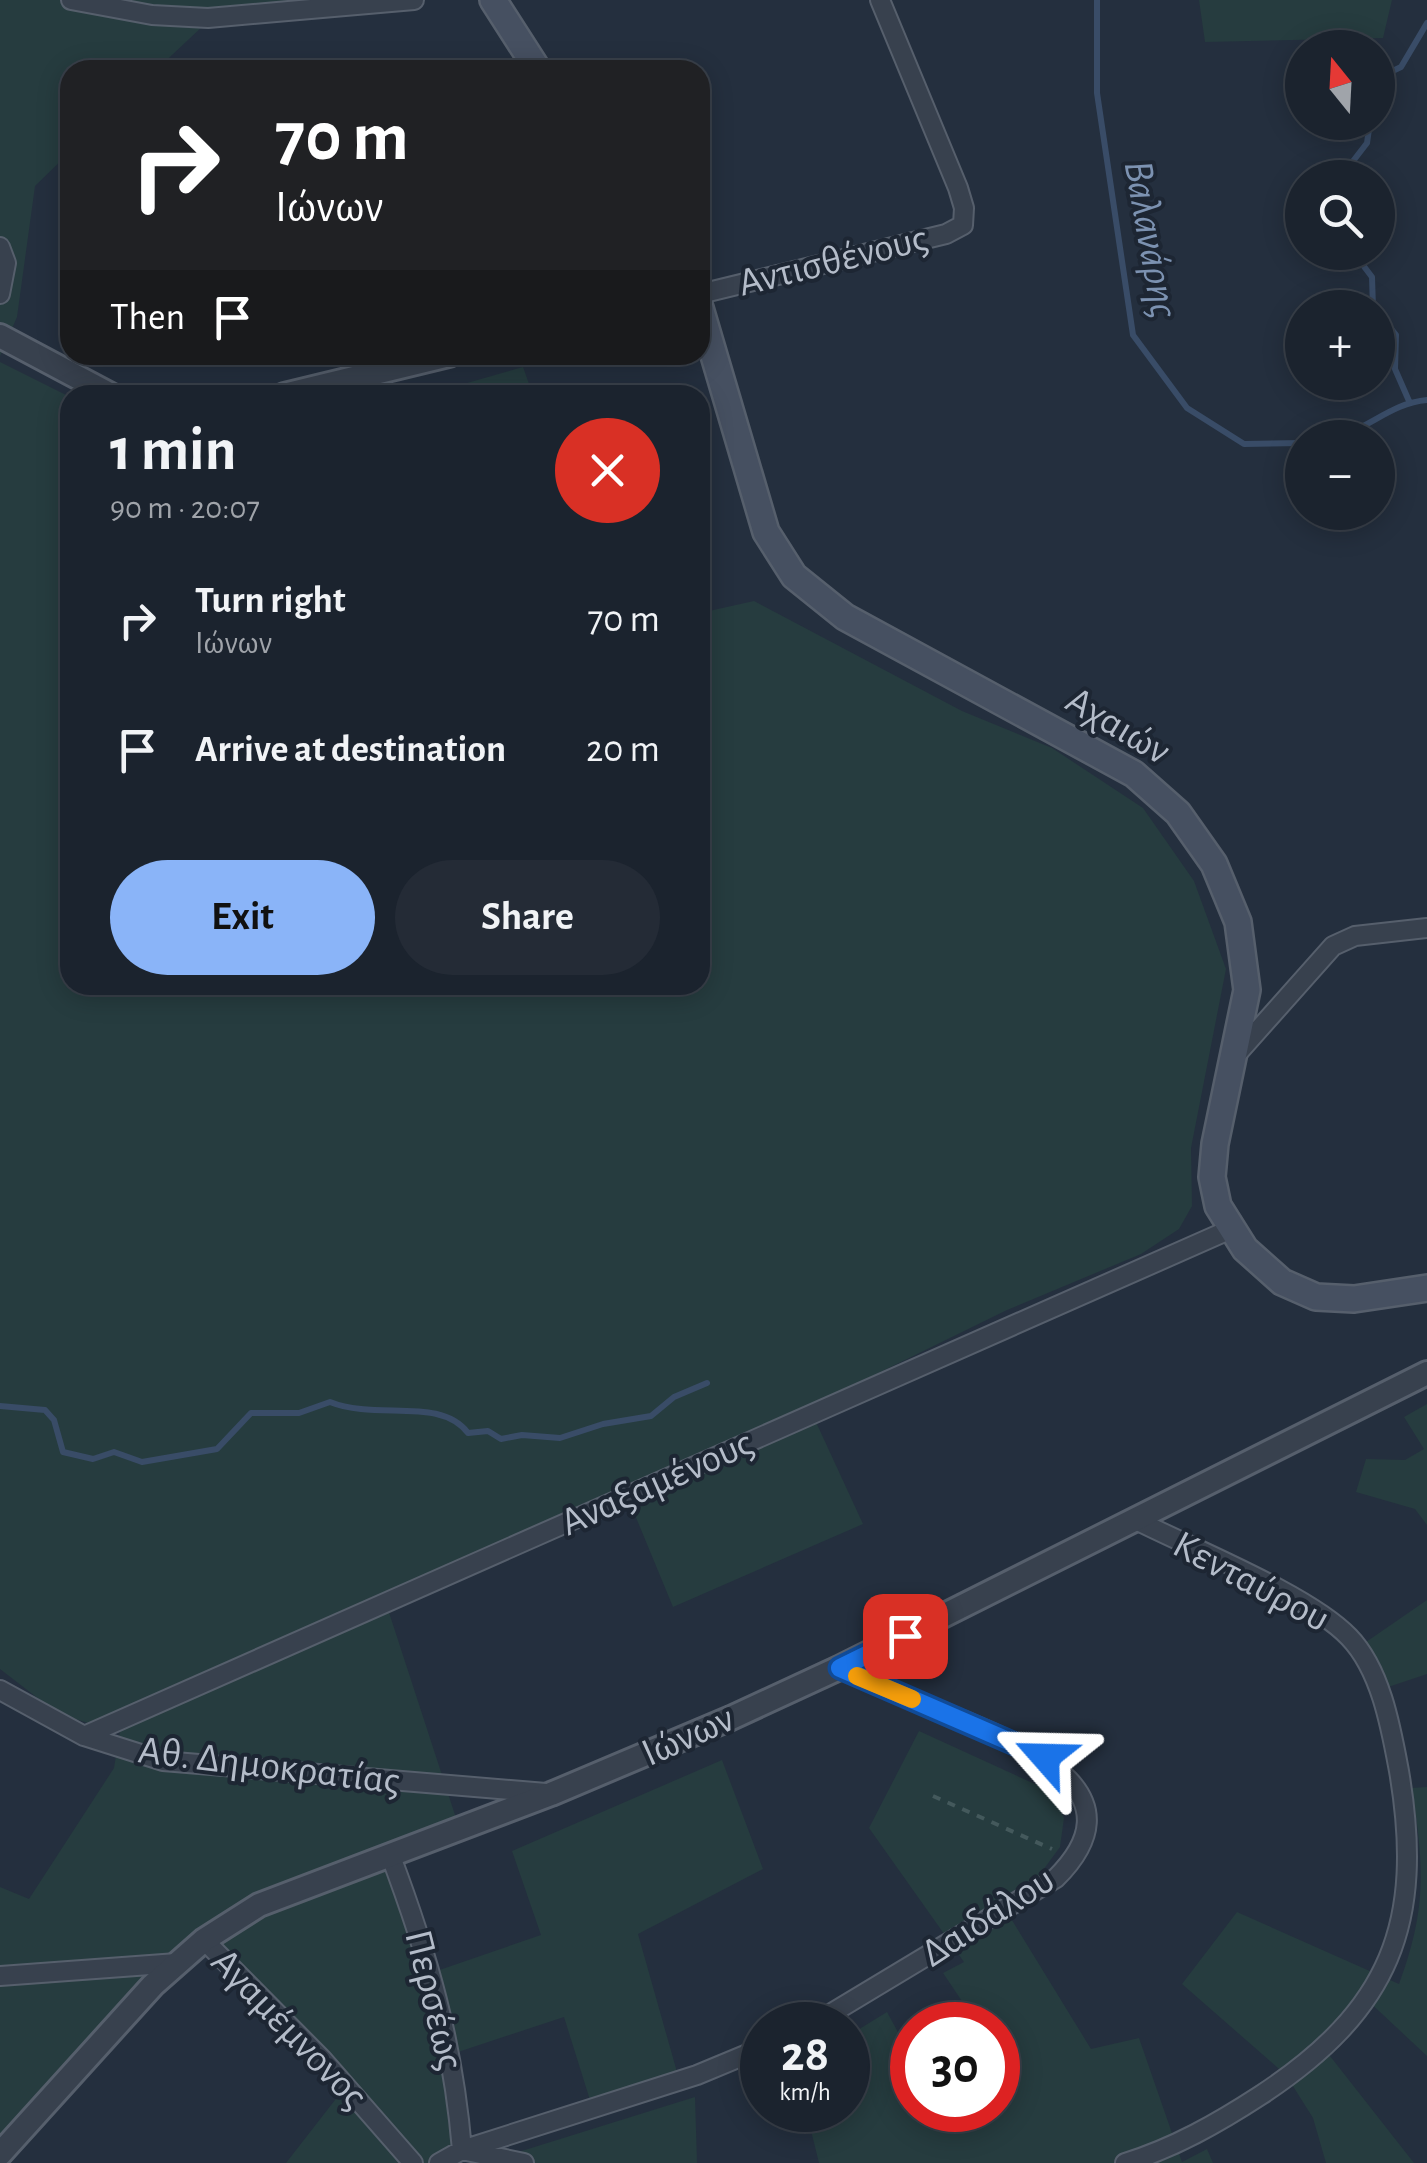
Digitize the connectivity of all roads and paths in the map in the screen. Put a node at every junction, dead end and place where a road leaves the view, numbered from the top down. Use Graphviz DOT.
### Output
graph roads {
  1 [pos="71,0"];
  2 [pos="414,0"];
  3 [pos="494,0"];
  4 [pos="880,0"];
  5 [pos="532,60"];
  6 [pos="0,247"];
  7 [pos="710,292"];
  8 [pos="0,294"];
  9 [pos="0,336"];
  10 [pos="710,342"];
  11 [pos="408,365"];
  12 [pos="93,385"];
  13 [pos="325,385"];
  14 [pos="1427,928"];
  15 [pos="1236,1055"];
  16 [pos="1231,1230"];
  17 [pos="1427,1288"];
  18 [pos="1427,1373"];
  19 [pos="1136,1520"];
  20 [pos="840,1668"];
  21 [pos="0,1690"];
  22 [pos="84,1736"];
  23 [pos="551,1794"];
  24 [pos="933,1796"];
  25 [pos="390,1854"];
  26 [pos="1067,1868"];
  27 [pos="204,1940"];
  28 [pos="177,1963"];
  29 [pos="0,1976"];
  30 [pos="851,2002"];
  31 [pos="740,2057"];
  32 [pos="462,2150"];
  33 [pos="0,2154"];
  34 [pos="413,2163"];
  35 [pos="439,2163"];
  36 [pos="524,2163"];
  37 [pos="1125,2163"];
  1 -- 2 [label="street"];
  3 -- 5 [label="main road"];
  4 -- 7 [label="street, Αντισθένους"];
  6 -- 8 [label="street"];
  9 -- 12 [label="street"];
  10 -- 15 [label="main road, Αχαιών"];
  11 -- 13 [label="street"];
  14 -- 15 [label="street"];
  15 -- 16 [label="main road, Αχαιών"];
  16 -- 17 [label="main road, Αχαιών"];
  16 -- 22 [label="street, Αναξαμένους"];
  18 -- 19 [label="street, Ιώνων"];
  19 -- 20 [label="street, Ιώνων"];
  19 -- 37 [label="street, Κενταύρου"];
  20 -- 23 [label="street, Ιώνων"];
  20 -- 26 [label="street, Δαιδάλου"];
  21 -- 22 [label="street, Αθ. Δημοκρατίας"];
  22 -- 23 [label="street, Αθ. Δημοκρατίας"];
  23 -- 25 [label="street, Ιώνων"];
  24 -- 26 [label="path"];
  25 -- 27 [label="street, Ιώνων"];
  25 -- 32 [label="street, Περσέως"];
  26 -- 30 [label="street, Δαιδάλου"];
  27 -- 28 [label="street, Ιώνων"];
  27 -- 34 [label="street, Αγαμέμνονος"];
  28 -- 29 [label="street"];
  28 -- 33 [label="street, Ιώνων"];
  31 -- 32 [label="street"];
  32 -- 35 [label="street"];
  32 -- 36 [label="street"];
}
